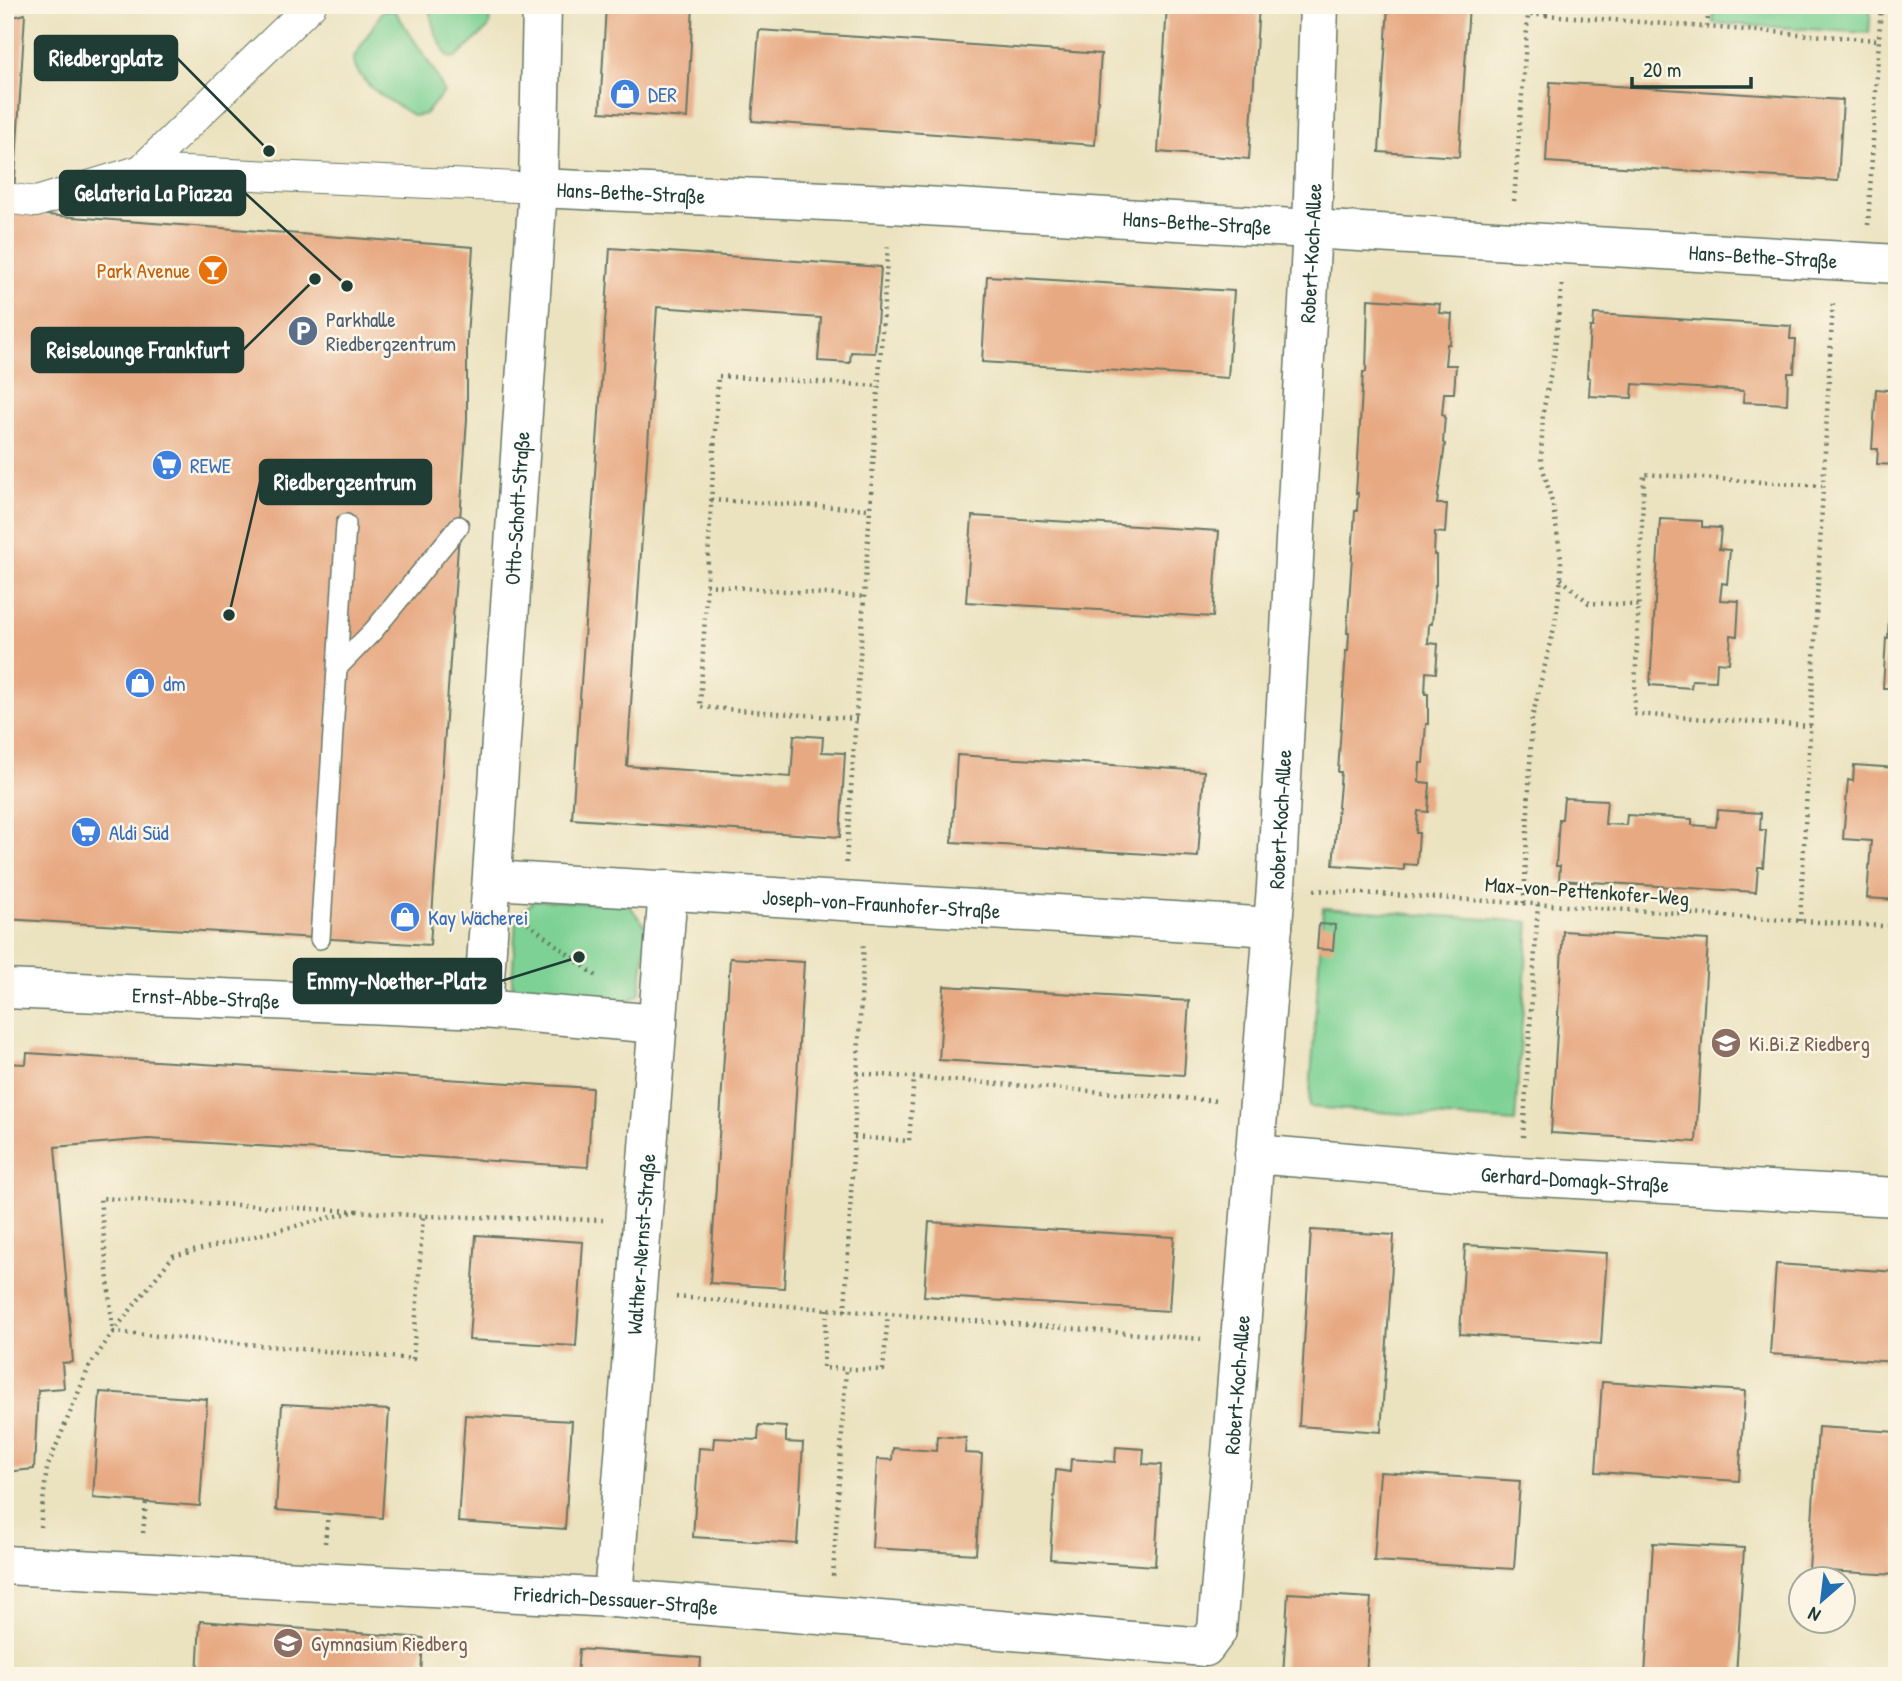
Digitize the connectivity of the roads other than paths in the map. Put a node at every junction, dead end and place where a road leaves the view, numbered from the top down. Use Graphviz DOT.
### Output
graph roads {
  1 [pos="312,5"];
  2 [pos="542,5"];
  3 [pos="1319,5"];
  4 [pos="141,170"];
  5 [pos="538,188"];
  6 [pos="5,198"];
  7 [pos="1312,229"];
  8 [pos="1866,262"];
  9 [pos="346,524"];
  10 [pos="459,526"];
  11 [pos="337,668"];
  12 [pos="491,887"];
  13 [pos="668,890"];
  14 [pos="1273,927"];
  15 [pos="320,939"];
  16 [pos="5,989"];
  17 [pos="483,1010"];
  18 [pos="658,1024"];
  19 [pos="1254,1154"];
  20 [pos="1897,1197"];
  21 [pos="20,1565"];
  22 [pos="613,1598"];
  23 [pos="1217,1630"];
  1 -- 4 [label="street"];
  2 -- 5 [label="street, Otto-Schott-Straße"];
  3 -- 7 [label="street, Robert-Koch-Allee"];
  4 -- 5 [label="street"];
  4 -- 6 [label="street"];
  5 -- 7 [label="street, Hans-Bethe-Straße"];
  5 -- 12 [label="street, Otto-Schott-Straße"];
  7 -- 8 [label="street, Hans-Bethe-Straße"];
  7 -- 14 [label="street, Robert-Koch-Allee"];
  9 -- 11 [label="lane"];
  10 -- 11 [label="lane"];
  11 -- 15 [label="lane"];
  12 -- 13 [label="street, Joseph-von-Fraunhofer-Straße"];
  12 -- 17 [label="street, Otto-Schott-Straße"];
  13 -- 14 [label="street, Joseph-von-Fraunhofer-Straße"];
  13 -- 18 [label="street, Walther-Nernst-Straße"];
  14 -- 19 [label="street, Robert-Koch-Allee"];
  16 -- 17 [label="street, Ernst-Abbe-Straße"];
  17 -- 18 [label="street, Ernst-Abbe-Straße"];
  18 -- 22 [label="street, Walther-Nernst-Straße"];
  19 -- 20 [label="street, Gerhard-Domagk-Straße"];
  19 -- 23 [label="street, Robert-Koch-Allee"];
  21 -- 22 [label="street, Friedrich-Dessauer-Straße"];
  22 -- 23 [label="street, Friedrich-Dessauer-Straße"];
}
